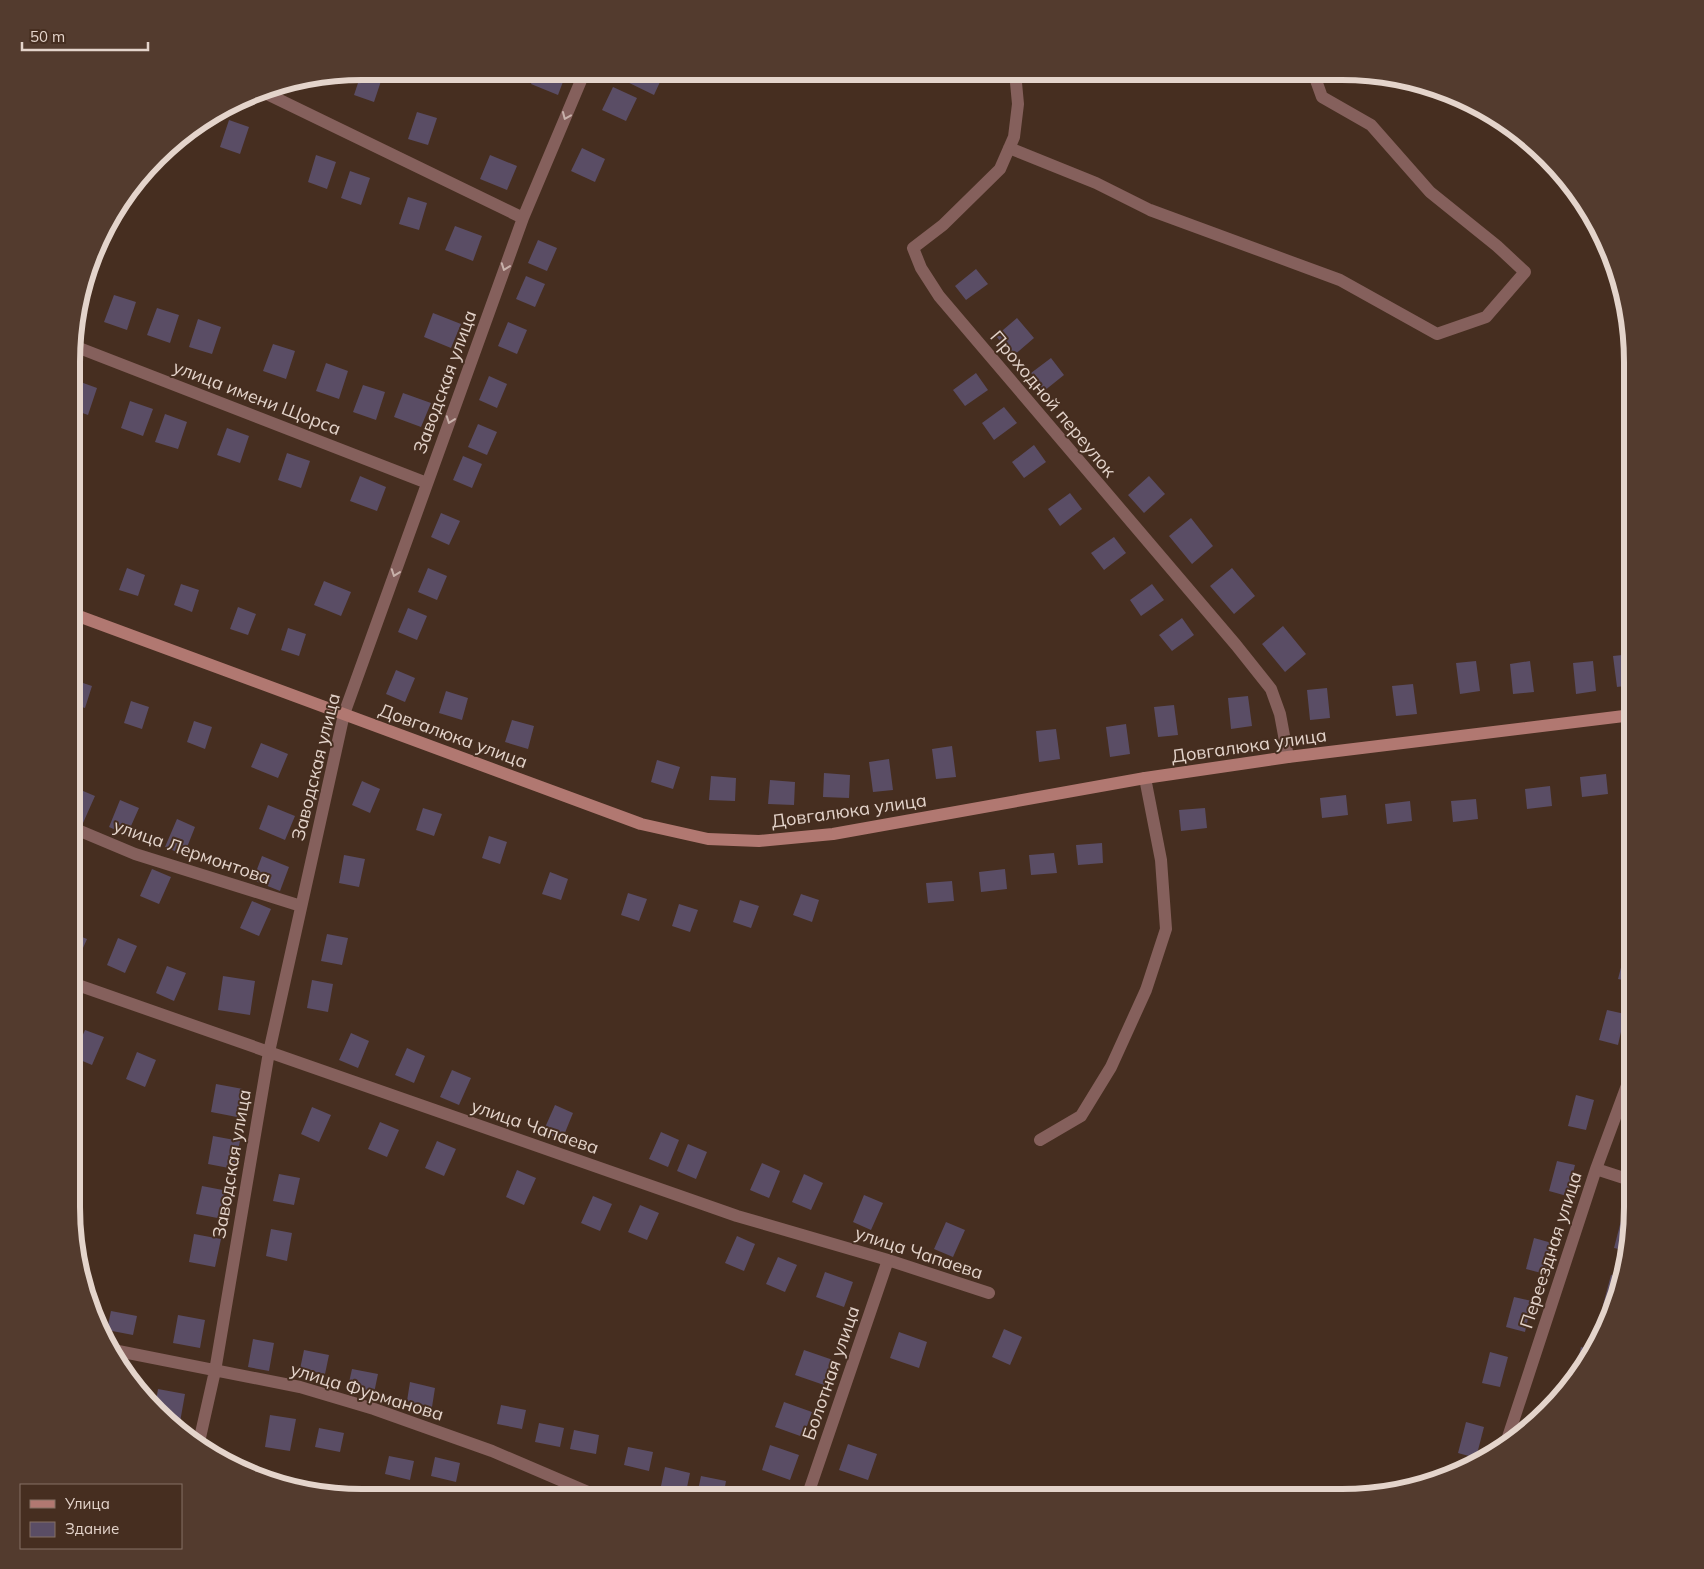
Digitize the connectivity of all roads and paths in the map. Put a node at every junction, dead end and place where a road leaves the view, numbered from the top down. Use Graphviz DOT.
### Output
graph roads {
  1 [pos="581,80"];
  2 [pos="1016,80"];
  3 [pos="1316,80"];
  4 [pos="270,95"];
  5 [pos="1009,148"];
  6 [pos="523,218"];
  7 [pos="81,349"];
  8 [pos="427,483"];
  9 [pos="80,617"];
  10 [pos="344,714"];
  11 [pos="1624,716"];
  12 [pos="1288,757"];
  13 [pos="1145,778"];
  14 [pos="80,831"];
  15 [pos="301,906"];
  16 [pos="80,986"];
  17 [pos="269,1052"];
  18 [pos="1624,1093"];
  19 [pos="1040,1140"];
  20 [pos="1596,1169"];
  21 [pos="1624,1178"];
  22 [pos="888,1260"];
  23 [pos="989,1293"];
  24 [pos="120,1351"];
  25 [pos="215,1371"];
  26 [pos="1509,1435"];
  27 [pos="200,1438"];
  28 [pos="581,1489"];
  29 [pos="810,1489"];
  1 -- 6 [label="street, Заводская улица, one-way"];
  2 -- 5 [label="street, Проходной переулок"];
  3 -- 5 [label="street"];
  4 -- 6 [label="street"];
  5 -- 12 [label="street, Проходной переулок"];
  6 -- 8 [label="street, Заводская улица, one-way"];
  7 -- 8 [label="street, улица имени Щорса"];
  8 -- 10 [label="street, Заводская улица, one-way"];
  9 -- 10 [label="street, Довгалюка улица"];
  10 -- 13 [label="street, Довгалюка улица"];
  10 -- 15 [label="street, Заводская улица"];
  11 -- 12 [label="street, Довгалюка улица"];
  12 -- 13 [label="street, Довгалюка улица"];
  13 -- 19 [label="street"];
  14 -- 15 [label="street, улица Лермонтова"];
  15 -- 17 [label="street, Заводская улица"];
  16 -- 17 [label="street, улица Чапаева"];
  17 -- 22 [label="street, улица Чапаева"];
  17 -- 25 [label="street, Заводская улица"];
  18 -- 20 [label="street, Переездная улица"];
  20 -- 21 [label="street"];
  20 -- 26 [label="street, Переездная улица"];
  22 -- 23 [label="street, улица Чапаева"];
  22 -- 29 [label="street, Болотная улица"];
  24 -- 25 [label="street, улица Фурманова"];
  25 -- 27 [label="street, Заводская улица"];
  25 -- 28 [label="street, улица Фурманова"];
}
